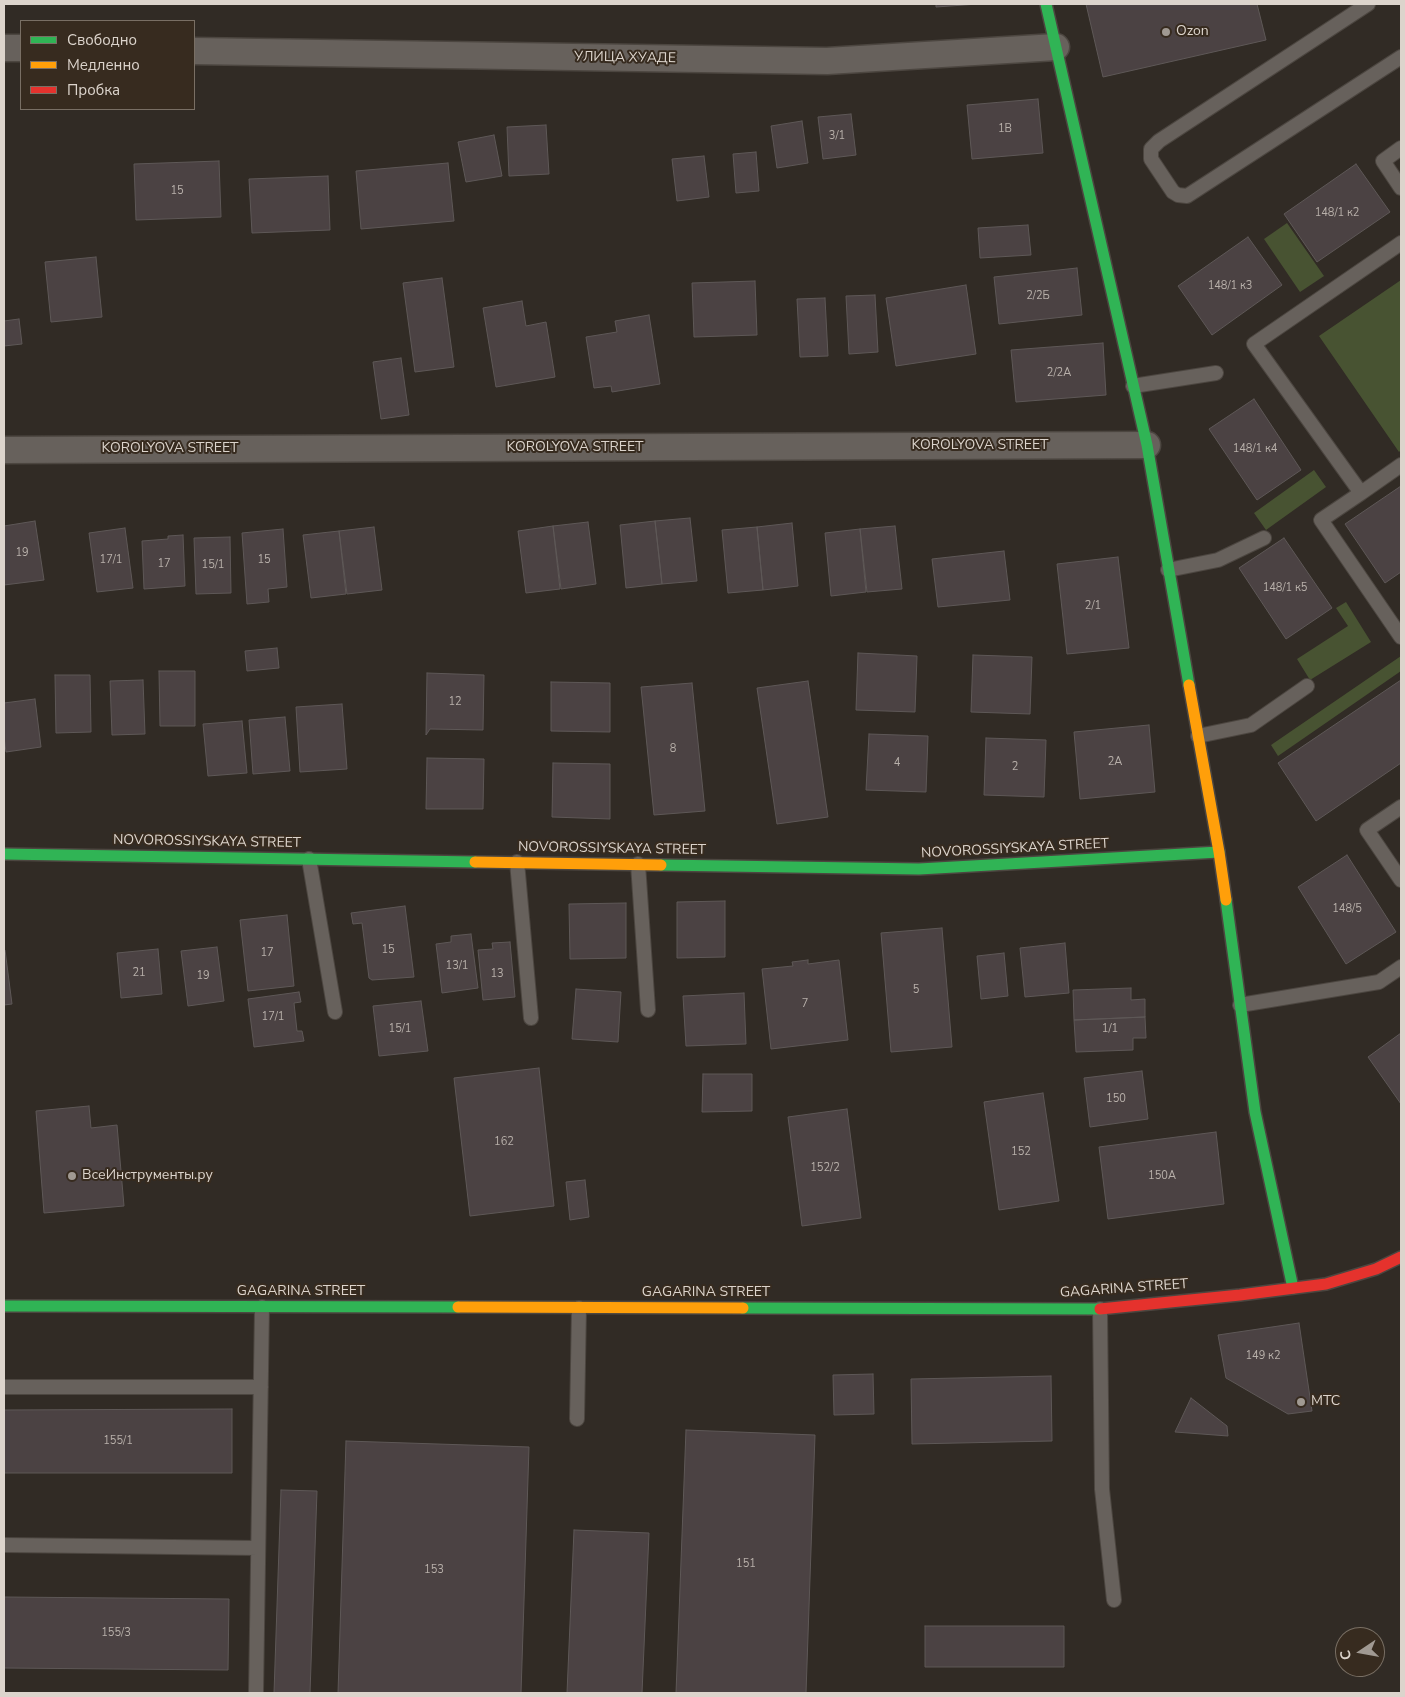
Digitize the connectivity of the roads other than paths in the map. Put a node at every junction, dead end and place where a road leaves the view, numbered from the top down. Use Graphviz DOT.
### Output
graph roads {
  1 [pos="1046,4"];
  2 [pos="1368,4"];
  3 [pos="1056,47"];
  4 [pos="4,48"];
  5 [pos="20,48"];
  6 [pos="195,51"];
  7 [pos="1401,57"];
  8 [pos="1401,148"];
  9 [pos="1401,188"];
  10 [pos="1401,242"];
  11 [pos="1216,373"];
  12 [pos="1133,386"];
  13 [pos="1146,445"];
  14 [pos="4,450"];
  15 [pos="1401,465"];
  16 [pos="1361,493"];
  17 [pos="1264,538"];
  18 [pos="1168,570"];
  19 [pos="1401,637"];
  20 [pos="1307,686"];
  21 [pos="1198,736"];
  22 [pos="1401,806"];
  23 [pos="1219,852"];
  24 [pos="4,854"];
  25 [pos="309,859"];
  26 [pos="517,862"];
  27 [pos="638,864"];
  28 [pos="1401,880"];
  29 [pos="1401,967"];
  30 [pos="1240,1005"];
  31 [pos="648,1010"];
  32 [pos="335,1012"];
  33 [pos="531,1018"];
  34 [pos="1401,1257"];
  35 [pos="1293,1288"];
  36 [pos="4,1306"];
  37 [pos="262,1307"];
  38 [pos="579,1308"];
  39 [pos="1100,1308"];
  40 [pos="4,1387"];
  41 [pos="261,1388"];
  42 [pos="578,1419"];
  43 [pos="4,1545"];
  44 [pos="258,1548"];
  45 [pos="1114,1600"];
  46 [pos="256,1693"];
  1 -- 3 [label="street"];
  2 -- 7 [label="lane"];
  3 -- 6 [label="street, УЛИЦА ХУАДЕ"];
  3 -- 12 [label="street"];
  4 -- 5 [label="street"];
  8 -- 9 [label="lane"];
  10 -- 16 [label="lane"];
  11 -- 12 [label="lane"];
  12 -- 13 [label="street"];
  13 -- 14 [label="street, KOROLYOVA STREET"];
  13 -- 18 [label="street"];
  15 -- 16 [label="lane"];
  16 -- 19 [label="lane"];
  17 -- 18 [label="lane"];
  18 -- 21 [label="street"];
  20 -- 21 [label="lane"];
  21 -- 23 [label="street"];
  22 -- 28 [label="lane"];
  23 -- 27 [label="street, NOVOROSSIYSKAYA STREET"];
  23 -- 30 [label="street"];
  24 -- 25 [label="street, NOVOROSSIYSKAYA STREET"];
  25 -- 26 [label="street, NOVOROSSIYSKAYA STREET"];
  25 -- 32 [label="lane"];
  26 -- 27 [label="street, NOVOROSSIYSKAYA STREET"];
  26 -- 33 [label="lane"];
  27 -- 31 [label="lane"];
  29 -- 30 [label="lane"];
  30 -- 35 [label="street"];
  34 -- 35 [label="street, GAGARINA STREET"];
  35 -- 39 [label="street, GAGARINA STREET"];
  36 -- 37 [label="street, GAGARINA STREET"];
  37 -- 38 [label="street, GAGARINA STREET"];
  37 -- 41 [label="lane"];
  38 -- 39 [label="street, GAGARINA STREET"];
  38 -- 42 [label="lane"];
  39 -- 45 [label="lane"];
  40 -- 41 [label="lane"];
  41 -- 44 [label="lane"];
  43 -- 44 [label="lane"];
  44 -- 46 [label="lane"];
}
